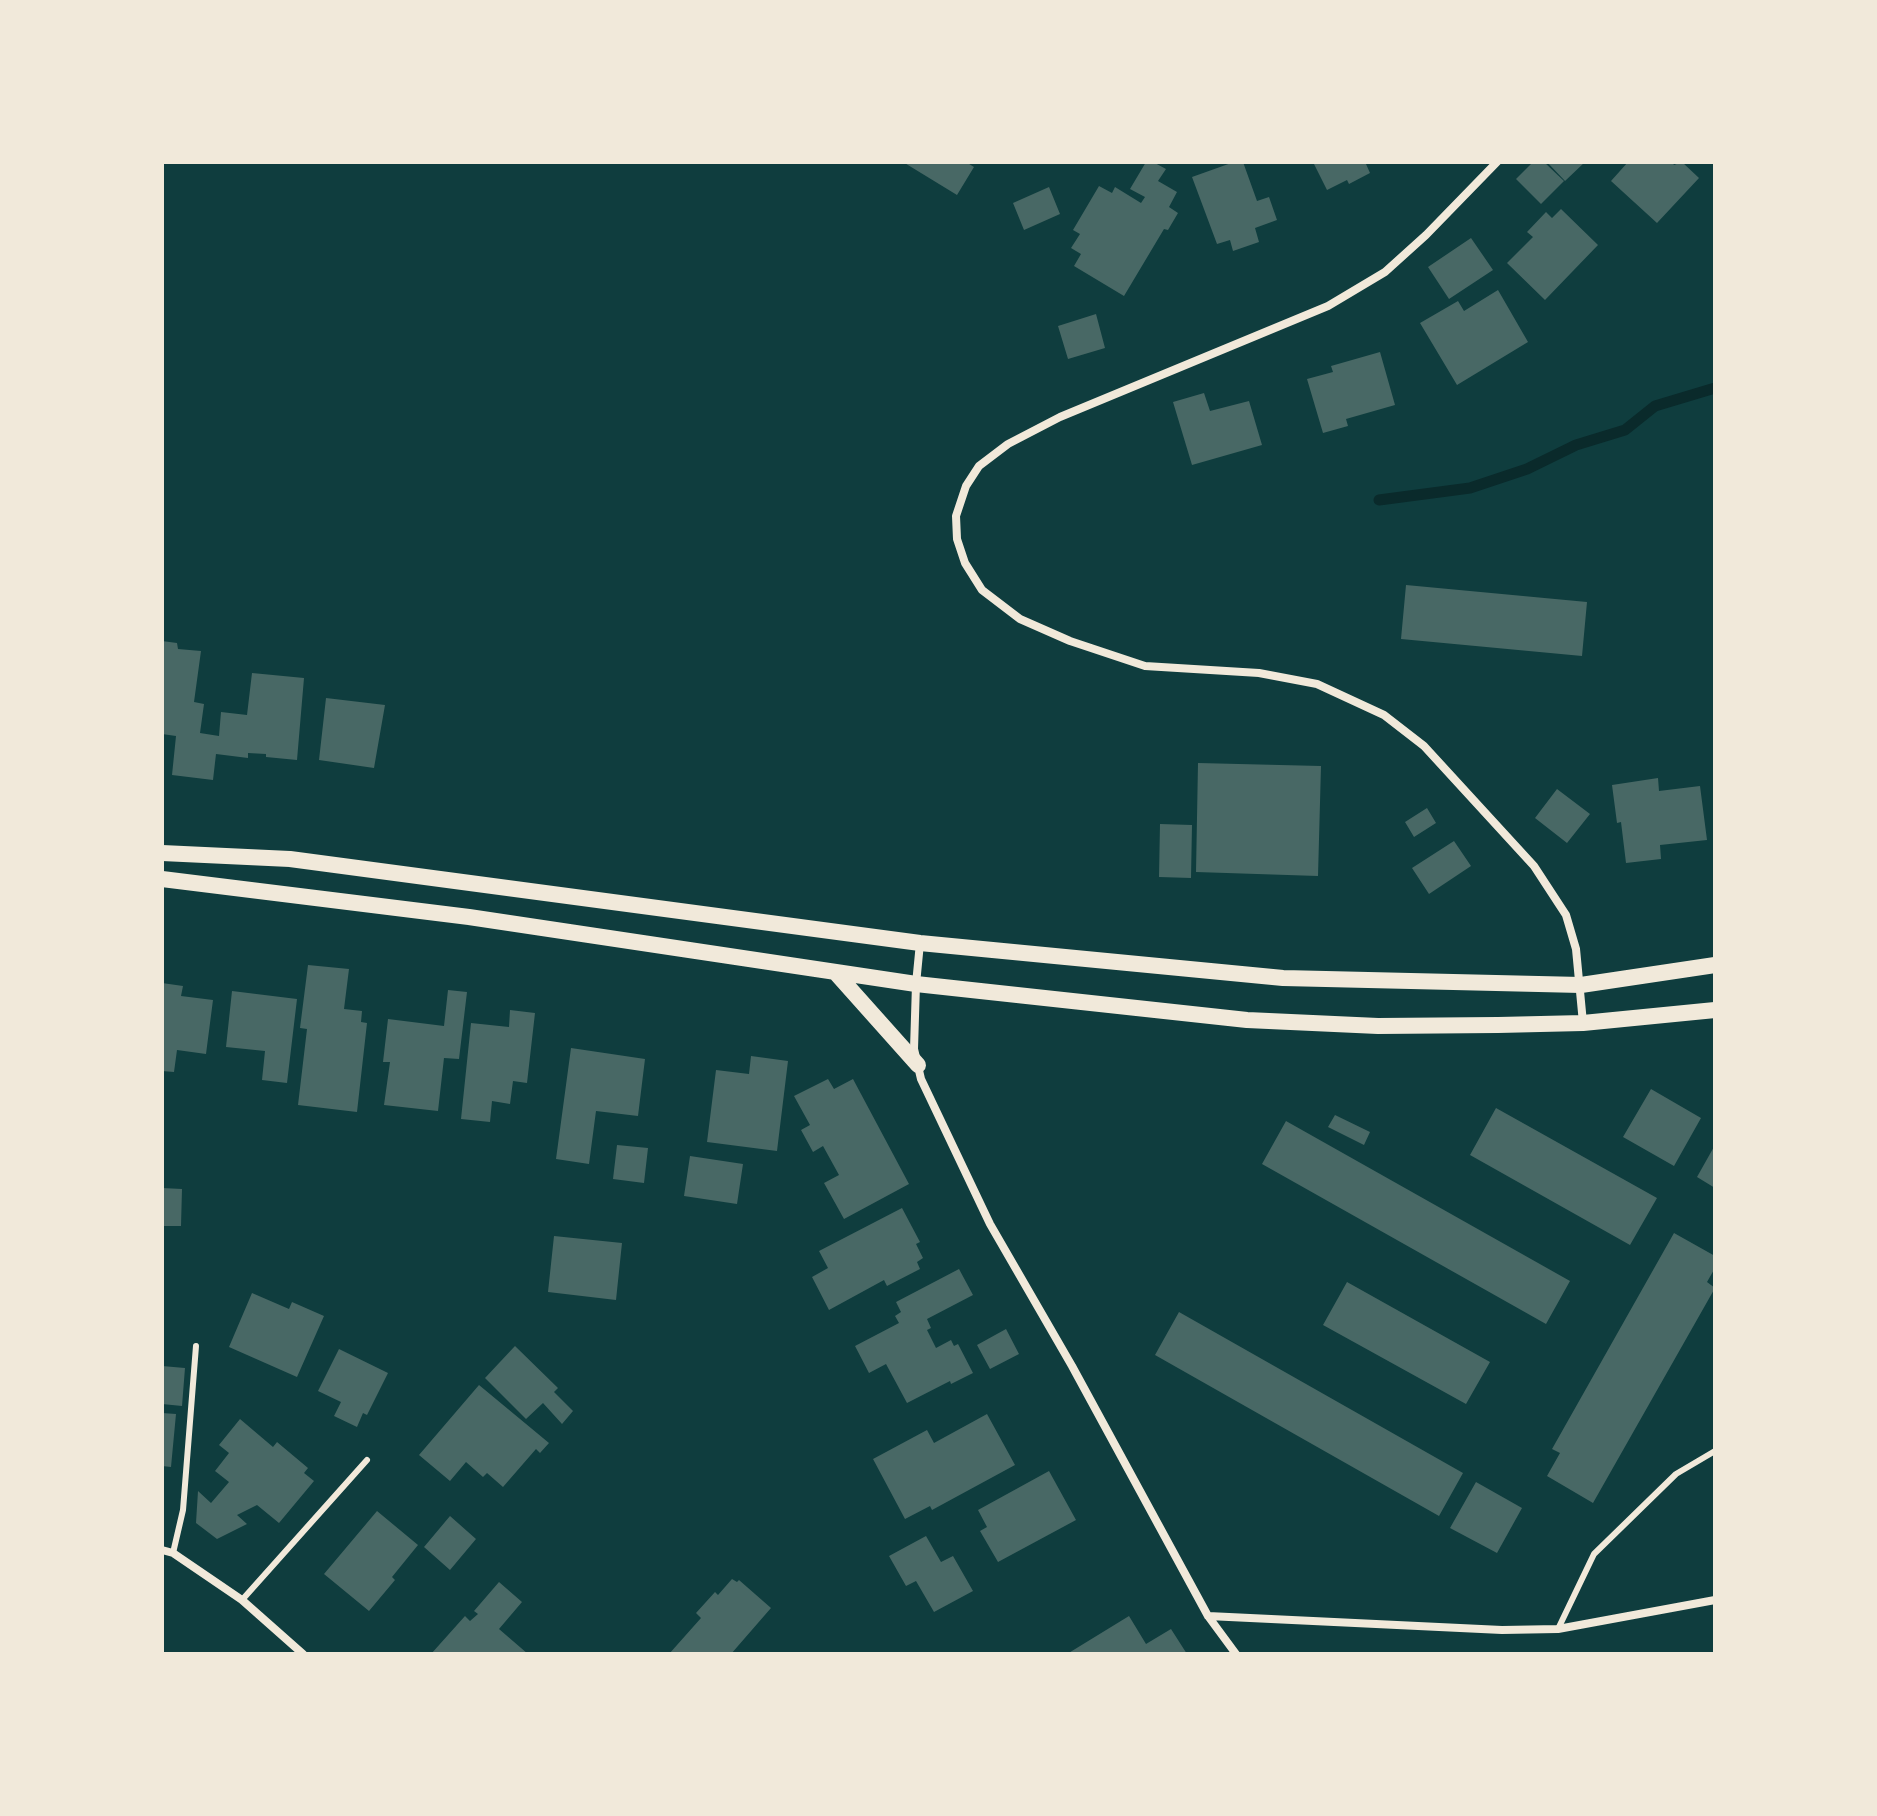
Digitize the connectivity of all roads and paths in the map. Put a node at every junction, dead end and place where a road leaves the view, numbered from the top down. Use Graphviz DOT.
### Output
graph roads {
  1 [pos="1497,162"];
  2 [pos="162,853"];
  3 [pos="162,879"];
  4 [pos="920,943"];
  5 [pos="1715,965"];
  6 [pos="835,972"];
  7 [pos="916,984"];
  8 [pos="1581,985"];
  9 [pos="1715,1010"];
  10 [pos="1583,1023"];
  11 [pos="918,1065"];
  12 [pos="196,1346"];
  13 [pos="1715,1451"];
  14 [pos="367,1460"];
  15 [pos="162,1550"];
  16 [pos="173,1553"];
  17 [pos="242,1600"];
  18 [pos="1715,1600"];
  19 [pos="1208,1616"];
  20 [pos="1558,1629"];
  21 [pos="303,1654"];
  22 [pos="1236,1654"];
  1 -- 8 [label="street"];
  2 -- 4 [label="main road"];
  3 -- 6 [label="main road"];
  4 -- 7 [label="street"];
  4 -- 8 [label="main road"];
  5 -- 8 [label="main road"];
  6 -- 7 [label="main road"];
  6 -- 11 [label="main road"];
  7 -- 10 [label="main road"];
  7 -- 11 [label="street"];
  8 -- 10 [label="street"];
  9 -- 10 [label="main road"];
  11 -- 19 [label="street"];
  12 -- 16 [label="lane"];
  13 -- 20 [label="lane"];
  14 -- 17 [label="lane"];
  15 -- 16 [label="street"];
  16 -- 17 [label="street"];
  17 -- 21 [label="street"];
  18 -- 20 [label="street"];
  19 -- 20 [label="street"];
  19 -- 22 [label="street"];
}
